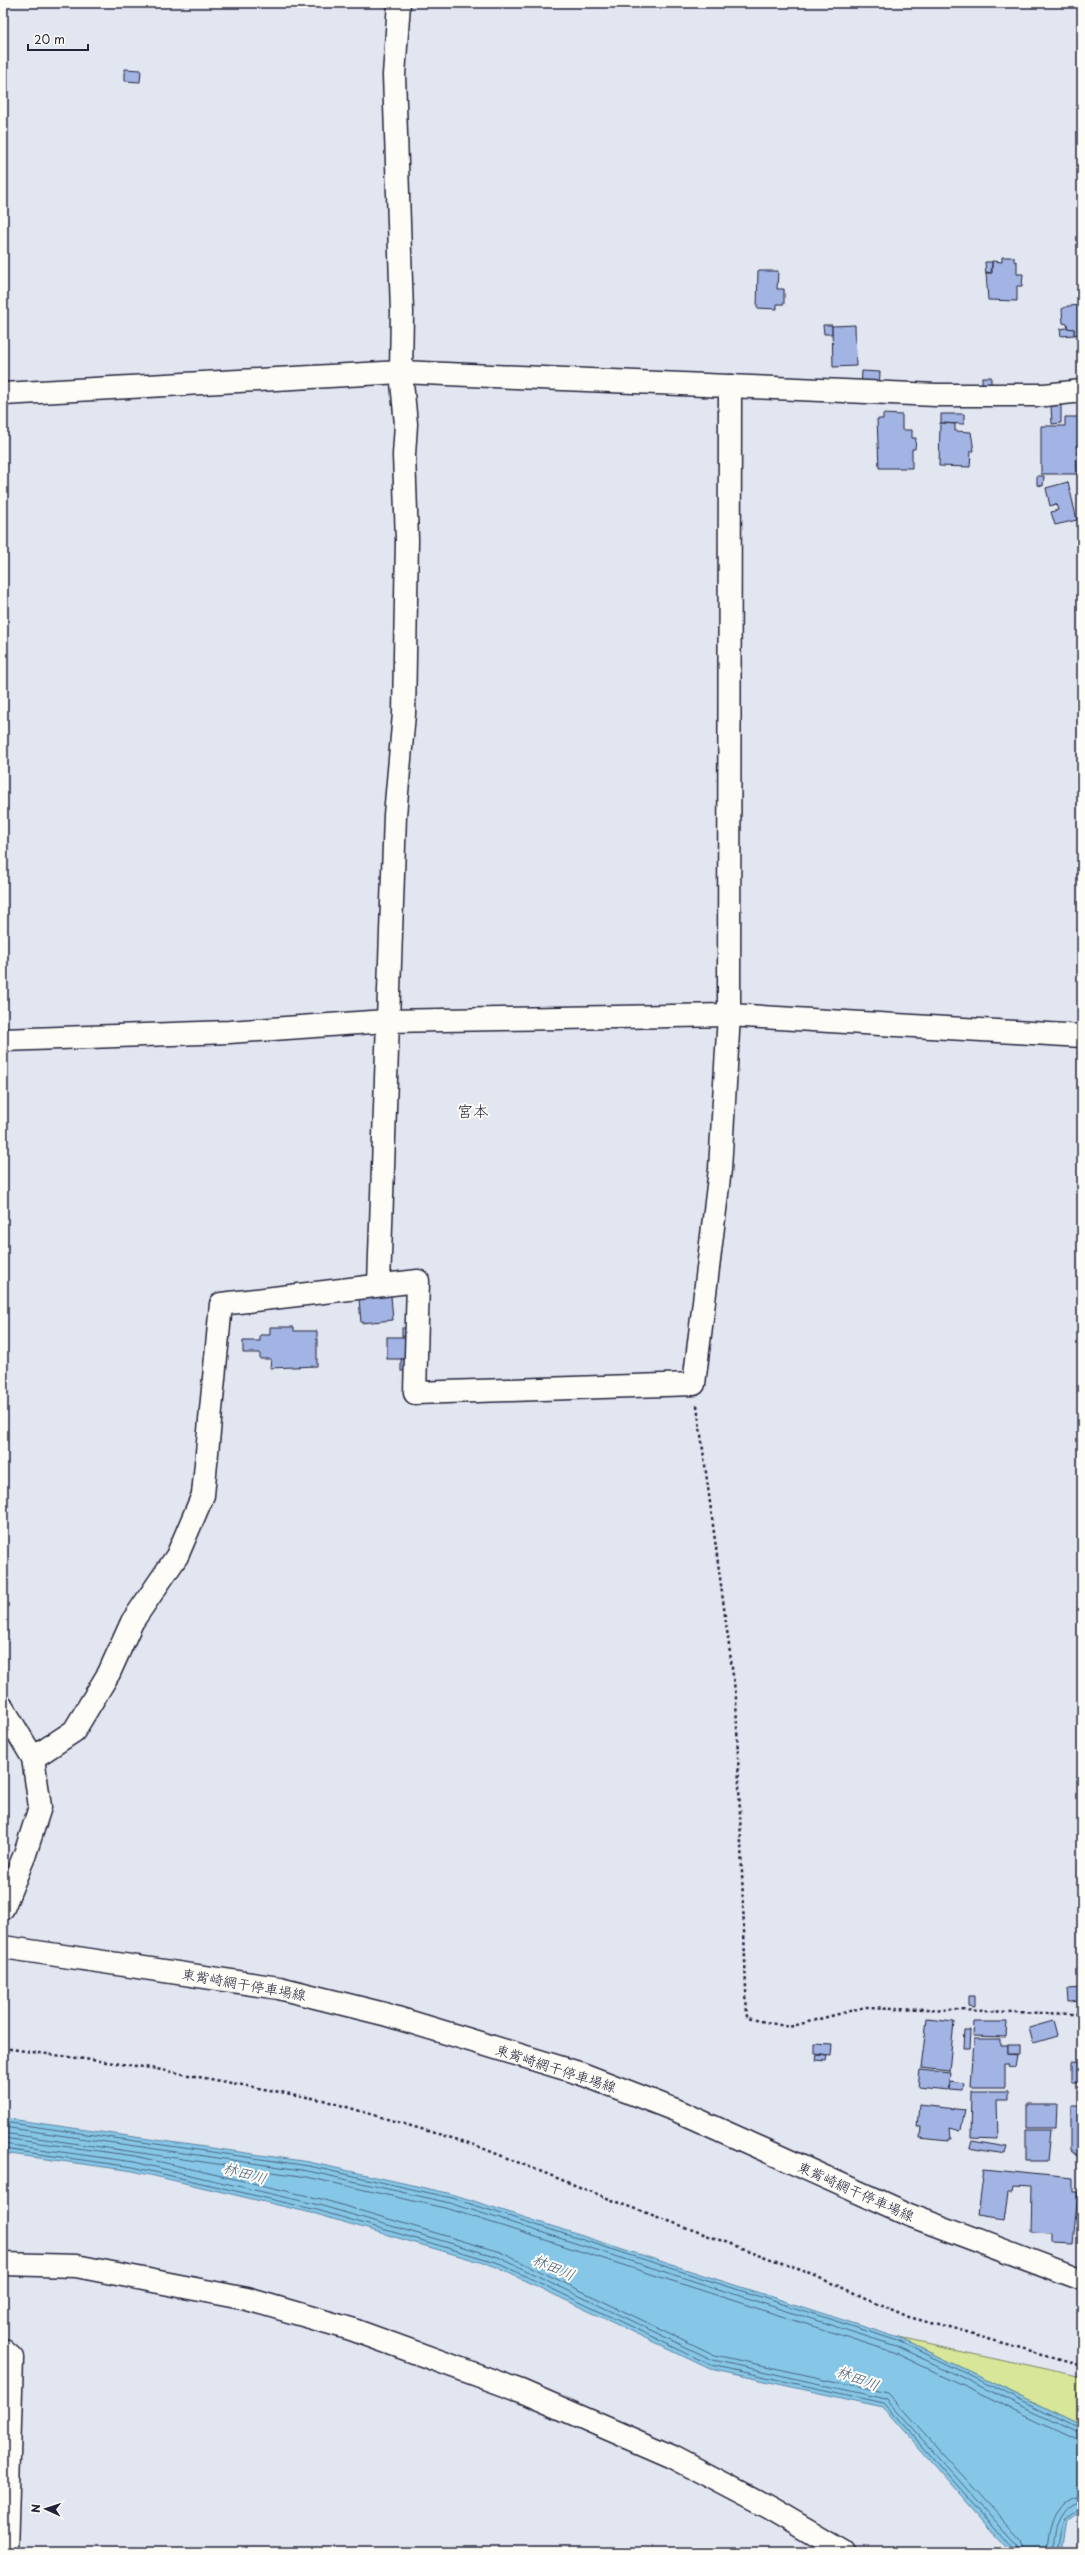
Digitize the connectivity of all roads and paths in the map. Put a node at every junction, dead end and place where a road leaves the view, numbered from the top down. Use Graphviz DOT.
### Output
graph roads {
  1 [pos="399,3"];
  2 [pos="401,372"];
  3 [pos="730,386"];
  4 [pos="1082,391"];
  5 [pos="3,394"];
  6 [pos="728,1015"];
  7 [pos="386,1021"];
  8 [pos="1082,1036"];
  9 [pos="3,1040"];
  10 [pos="379,1284"];
  11 [pos="694,1384"];
  12 [pos="3,1708"];
  13 [pos="33,1758"];
  14 [pos="3,1908"];
  15 [pos="3,1947"];
  16 [pos="1082,2011"];
  17 [pos="3,2048"];
  18 [pos="3,2264"];
  19 [pos="1082,2280"];
  20 [pos="3,2350"];
  21 [pos="1082,2365"];
  22 [pos="6,2552"];
  23 [pos="845,2552"];
  1 -- 2 [label="street"];
  2 -- 3 [label="street"];
  2 -- 5 [label="street"];
  2 -- 7 [label="street"];
  3 -- 4 [label="street"];
  3 -- 6 [label="street"];
  6 -- 7 [label="street"];
  6 -- 8 [label="street"];
  6 -- 11 [label="street"];
  7 -- 9 [label="street"];
  7 -- 10 [label="street"];
  10 -- 11 [label="street"];
  10 -- 13 [label="street"];
  11 -- 16 [label="path"];
  12 -- 13 [label="street"];
  13 -- 14 [label="street"];
  15 -- 19 [label="street, 東觜崎網干停車場線"];
  17 -- 21 [label="path"];
  18 -- 23 [label="street"];
  20 -- 22 [label="street"];
}
